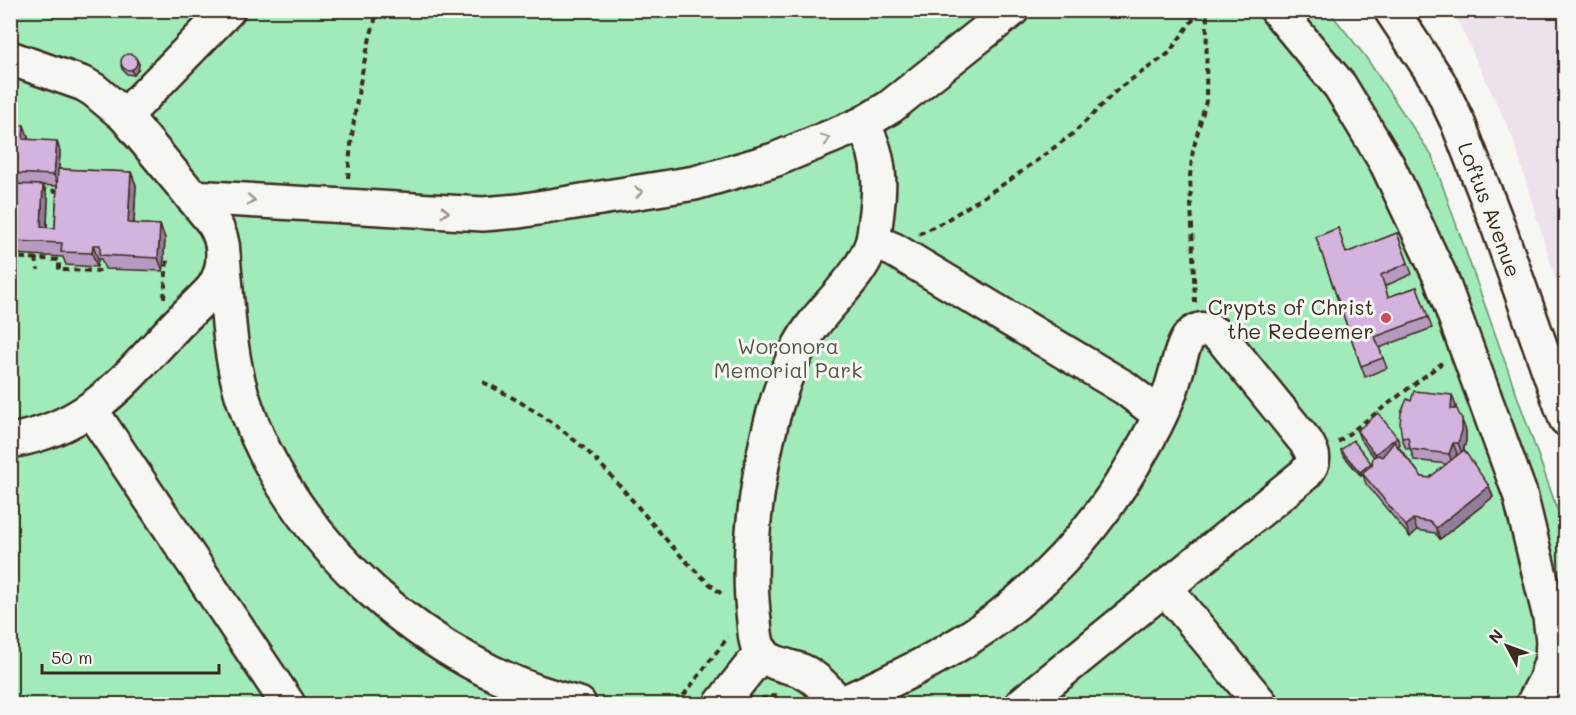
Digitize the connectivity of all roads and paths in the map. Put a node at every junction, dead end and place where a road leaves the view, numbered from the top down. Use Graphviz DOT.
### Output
graph roads {
  1 [pos="228,10"];
  2 [pos="378,10"];
  3 [pos="1012,10"];
  4 [pos="1200,10"];
  5 [pos="1207,10"];
  6 [pos="1277,10"];
  7 [pos="1391,10"];
  8 [pos="16,62"];
  9 [pos="125,116"];
  10 [pos="861,124"];
  11 [pos="39,190"];
  12 [pos="59,191"];
  13 [pos="192,197"];
  14 [pos="347,206"];
  15 [pos="887,248"];
  16 [pos="223,256"];
  17 [pos="10,257"];
  18 [pos="36,258"];
  19 [pos="167,260"];
  20 [pos="38,270"];
  21 [pos="102,271"];
  22 [pos="179,306"];
  23 [pos="1196,331"];
  24 [pos="230,343"];
  25 [pos="1465,345"];
  26 [pos="483,382"];
  27 [pos="91,410"];
  28 [pos="1160,415"];
  29 [pos="1566,419"];
  30 [pos="10,441"];
  31 [pos="1313,460"];
  32 [pos="1165,588"];
  33 [pos="752,605"];
  34 [pos="762,652"];
  35 [pos="786,695"];
  36 [pos="758,701"];
  37 [pos="288,705"];
  38 [pos="579,705"];
  39 [pos="677,705"];
  40 [pos="721,705"];
  41 [pos="839,705"];
  42 [pos="1022,705"];
  43 [pos="1261,705"];
  44 [pos="1533,705"];
  1 -- 9 [label="street"];
  2 -- 14 [label="path"];
  3 -- 10 [label="street"];
  4 -- 15 [label="path"];
  5 -- 23 [label="path"];
  6 -- 25 [label="street"];
  7 -- 29 [label="street, Loftus Avenue"];
  8 -- 9 [label="street"];
  9 -- 13 [label="street"];
  14 -- 10 [label="street, one-way"];
  10 -- 15 [label="street"];
  11 -- 12 [label="path"];
  13 -- 14 [label="street, one-way"];
  13 -- 16 [label="street"];
  15 -- 28 [label="street"];
  15 -- 33 [label="street"];
  16 -- 22 [label="street"];
  16 -- 24 [label="street"];
  17 -- 18 [label="path"];
  18 -- 20 [label="path"];
  18 -- 21 [label="path"];
  19 -- 22 [label="path"];
  22 -- 24 [label="street"];
  22 -- 27 [label="street"];
  23 -- 28 [label="street"];
  23 -- 31 [label="street"];
  24 -- 38 [label="street"];
  25 -- 31 [label="path"];
  25 -- 44 [label="street"];
  26 -- 33 [label="path"];
  27 -- 30 [label="street"];
  27 -- 37 [label="street"];
  28 -- 41 [label="street"];
  31 -- 32 [label="street"];
  32 -- 42 [label="street"];
  32 -- 43 [label="street"];
  33 -- 34 [label="street"];
  33 -- 39 [label="path"];
  34 -- 40 [label="street"];
  34 -- 41 [label="street"];
  35 -- 36 [label="path"];
}
